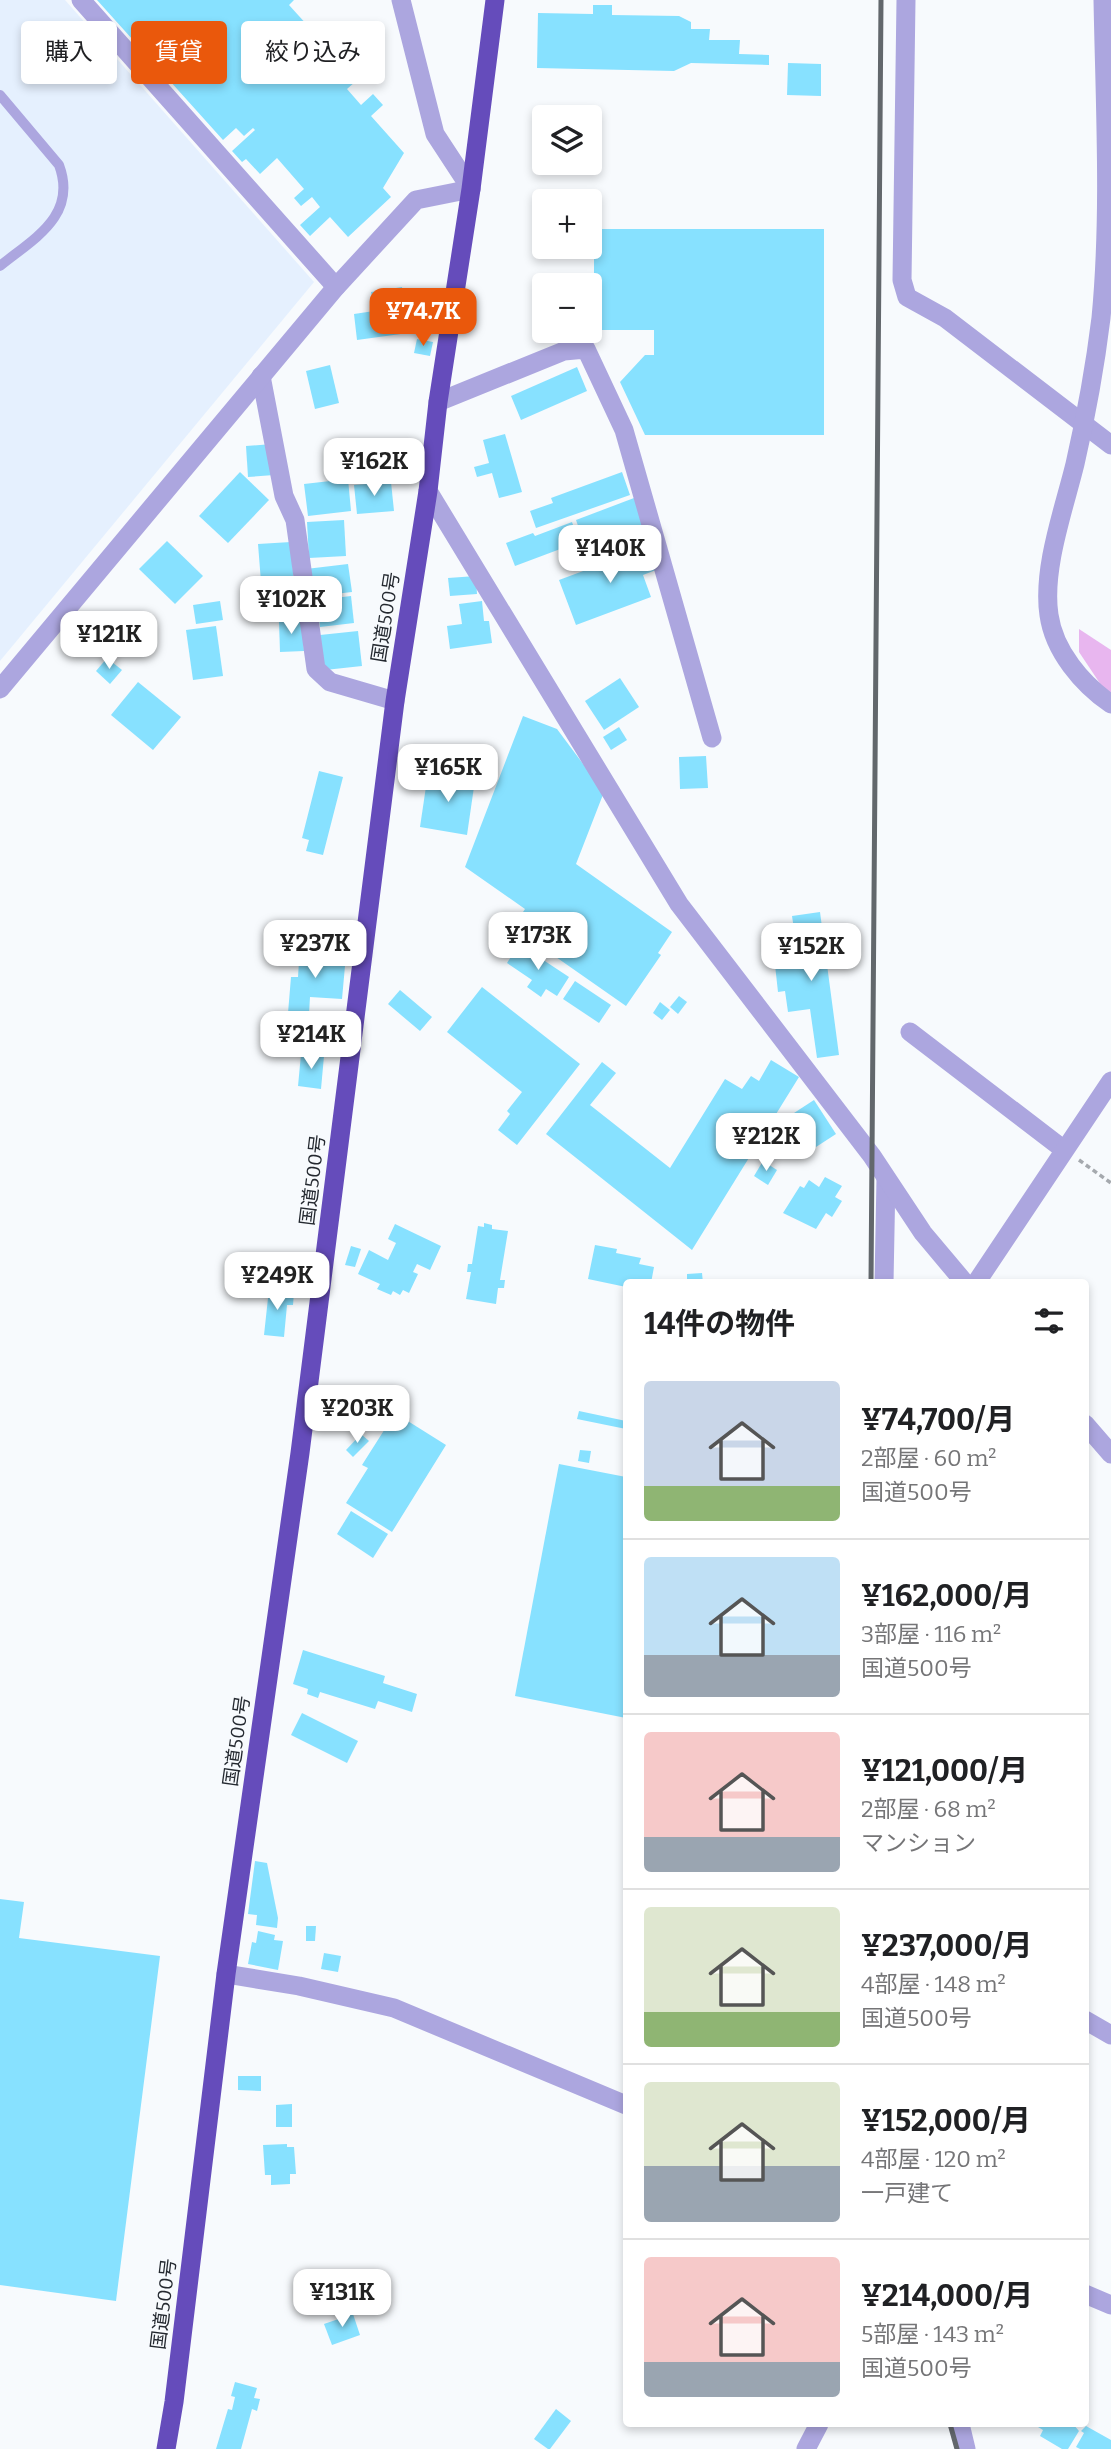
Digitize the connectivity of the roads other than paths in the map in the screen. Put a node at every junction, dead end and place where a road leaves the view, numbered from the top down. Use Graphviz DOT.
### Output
graph roads {
  1 [pos="81,0"];
  2 [pos="401,0"];
  3 [pos="495,0"];
  4 [pos="906,0"];
  5 [pos="1103,0"];
  6 [pos="0,94"];
  7 [pos="471,189"];
  8 [pos="0,266"];
  9 [pos="336,287"];
  10 [pos="261,376"];
  11 [pos="438,402"];
  12 [pos="1084,425"];
  13 [pos="1111,444"];
  14 [pos="428,491"];
  15 [pos="0,689"];
  16 [pos="395,701"];
  17 [pos="1111,704"];
  18 [pos="712,738"];
  19 [pos="910,1032"];
  20 [pos="1111,1081"];
  21 [pos="1063,1149"];
  22 [pos="886,1178"];
  23 [pos="884,1279"];
  24 [pos="962,1279"];
  25 [pos="979,1279"];
  26 [pos="1089,1429"];
  27 [pos="1111,1454"];
  28 [pos="226,1975"];
  29 [pos="1089,2022"];
  30 [pos="1111,2035"];
  31 [pos="623,2104"];
  32 [pos="1089,2296"];
  33 [pos="1111,2305"];
  34 [pos="817,2427"];
  35 [pos="961,2427"];
  36 [pos="166,2449"];
  37 [pos="806,2449"];
  38 [pos="966,2449"];
  1 -- 9 [label="street"];
  2 -- 7 [label="street"];
  3 -- 7 [label="highway, 国道500号"];
  4 -- 12 [label="street"];
  5 -- 12 [label="street"];
  6 -- 8 [label="lane"];
  7 -- 9 [label="street"];
  7 -- 11 [label="highway, 国道500号"];
  9 -- 10 [label="street"];
  10 -- 15 [label="street"];
  10 -- 16 [label="street"];
  11 -- 14 [label="highway, 国道500号"];
  11 -- 18 [label="street"];
  12 -- 13 [label="street"];
  12 -- 17 [label="street"];
  14 -- 16 [label="highway, 国道500号"];
  14 -- 22 [label="street"];
  16 -- 28 [label="highway, 国道500号"];
  19 -- 21 [label="street"];
  20 -- 21 [label="street"];
  21 -- 25 [label="street"];
  22 -- 23 [label="street"];
  22 -- 24 [label="street"];
  26 -- 27 [label="street"];
  28 -- 31 [label="street"];
  28 -- 36 [label="highway, 国道500号"];
  29 -- 30 [label="street"];
  32 -- 33 [label="street"];
  34 -- 37 [label="street"];
  35 -- 38 [label="street"];
}
